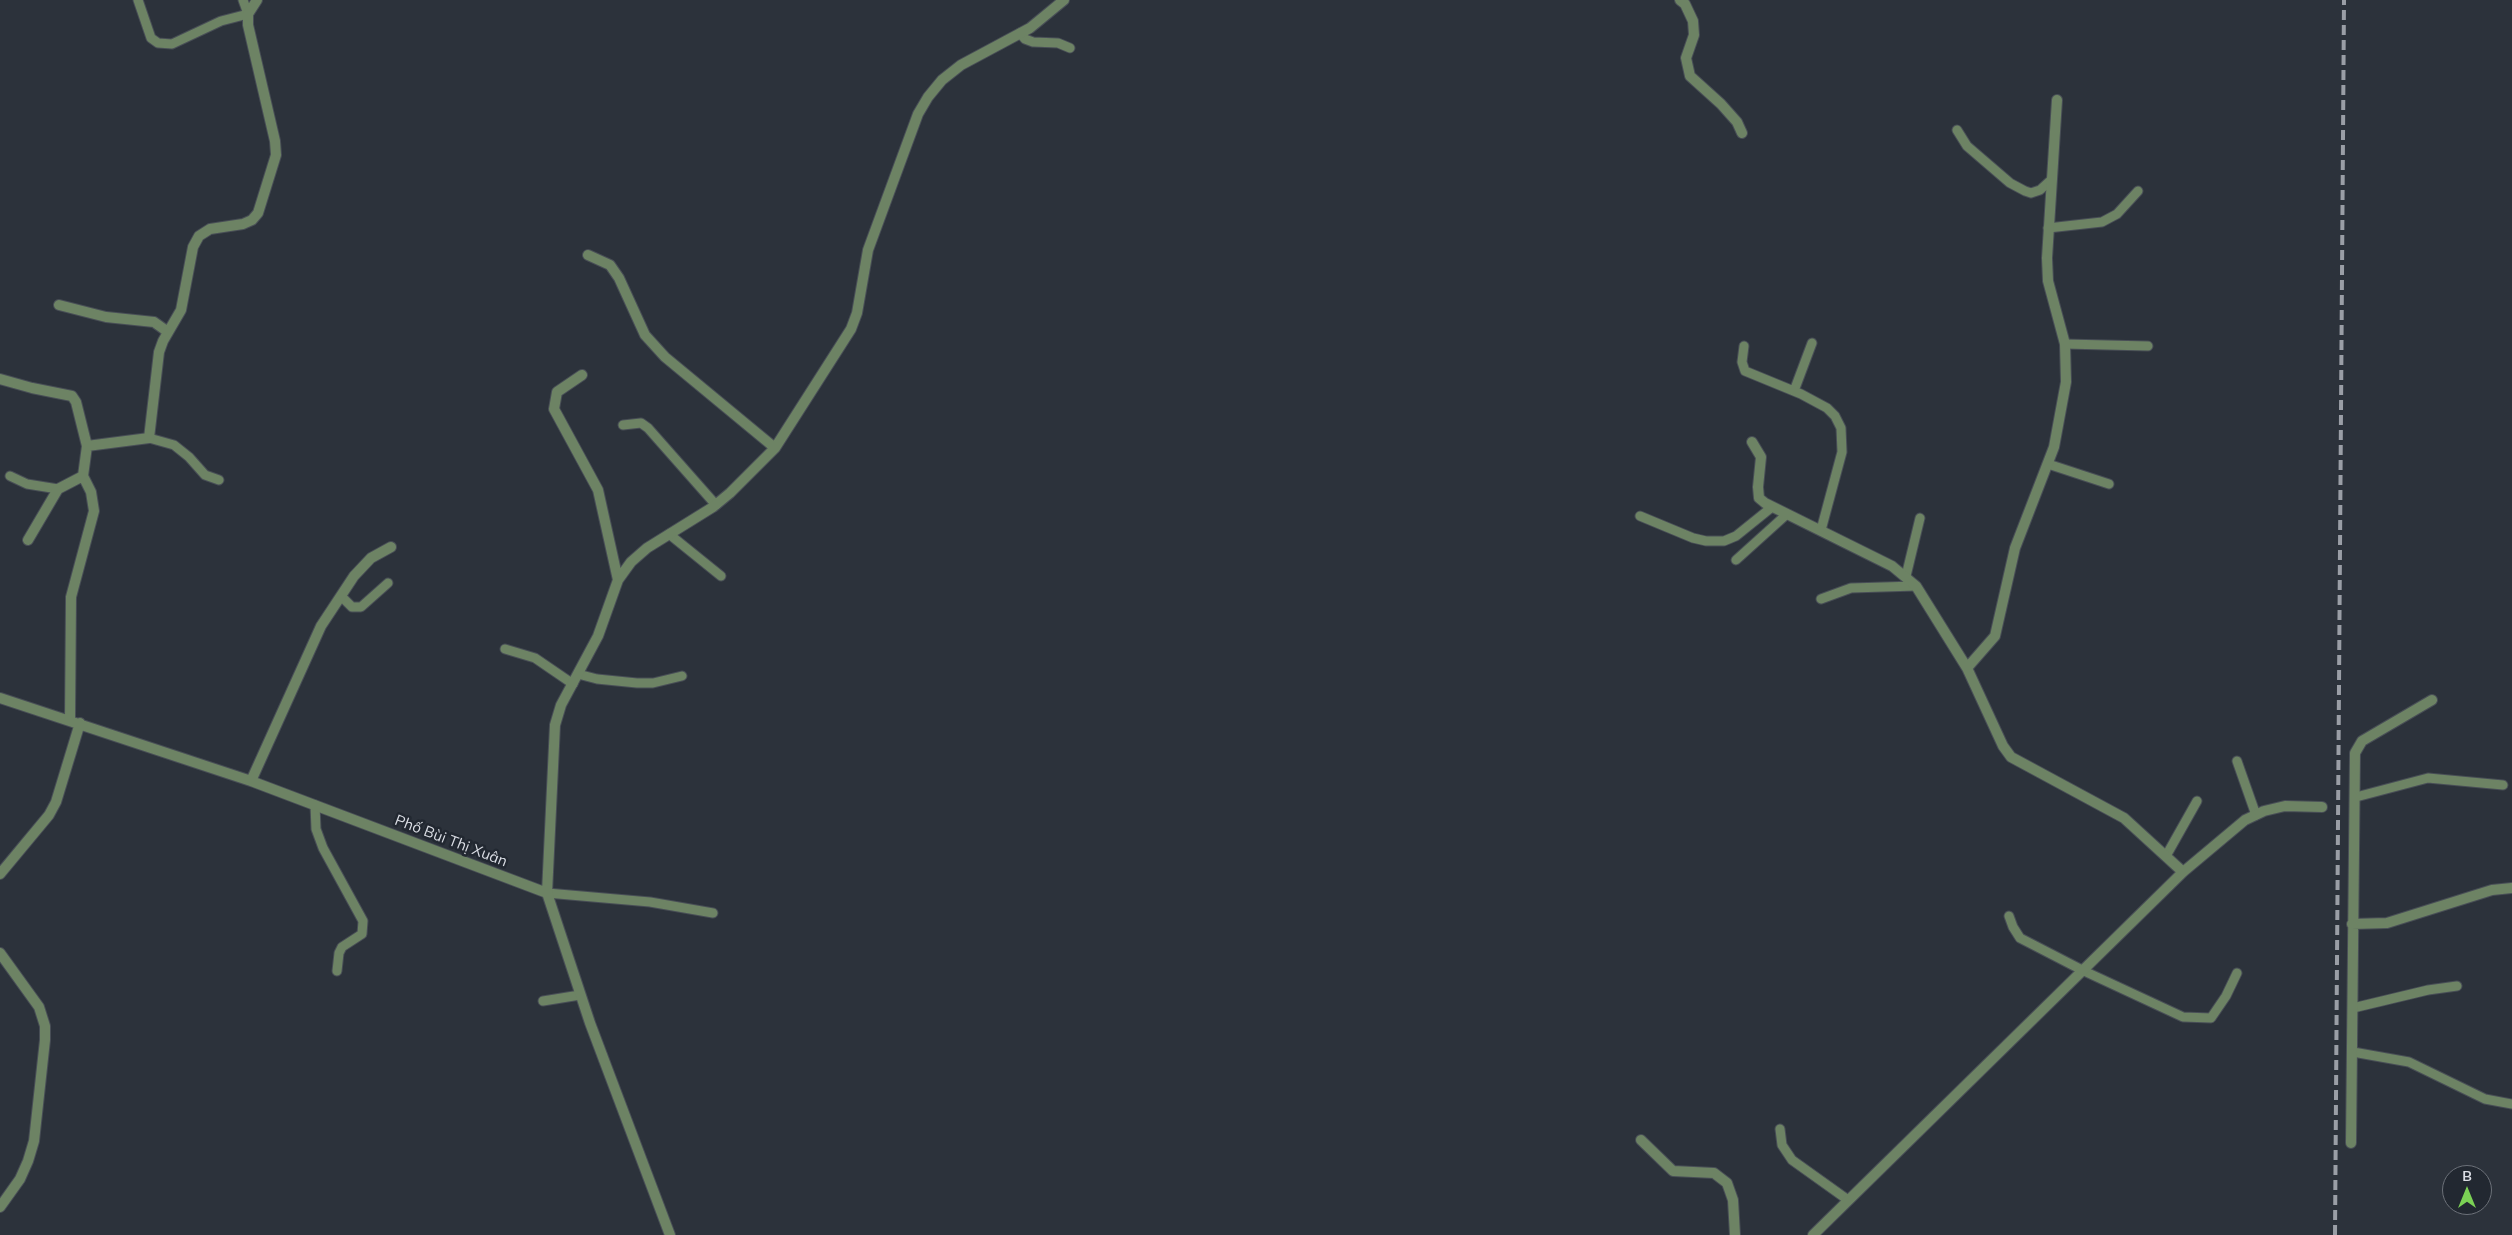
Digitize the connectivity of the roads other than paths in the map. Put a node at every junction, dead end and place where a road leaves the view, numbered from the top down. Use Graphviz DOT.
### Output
graph roads {
  1 [pos="138,0"];
  2 [pos="243,0"];
  3 [pos="257,0"];
  4 [pos="1064,0"];
  5 [pos="1680,0"];
  6 [pos="248,14"];
  7 [pos="1020,34"];
  8 [pos="1070,48"];
  9 [pos="2057,100"];
  10 [pos="1957,130"];
  11 [pos="1742,133"];
  12 [pos="2051,180"];
  13 [pos="2138,191"];
  14 [pos="2048,228"];
  15 [pos="588,256"];
  16 [pos="59,305"];
  17 [pos="168,332"];
  18 [pos="1812,343"];
  19 [pos="2066,344"];
  20 [pos="1744,346"];
  21 [pos="2148,346"];
  22 [pos="582,375"];
  23 [pos="0,379"];
  24 [pos="1794,392"];
  25 [pos="623,425"];
  26 [pos="149,438"];
  27 [pos="1752,442"];
  28 [pos="87,446"];
  29 [pos="774,448"];
  30 [pos="2048,464"];
  31 [pos="10,476"];
  32 [pos="83,476"];
  33 [pos="219,480"];
  34 [pos="2109,484"];
  35 [pos="58,489"];
  36 [pos="716,505"];
  37 [pos="1772,507"];
  38 [pos="1786,514"];
  39 [pos="1640,516"];
  40 [pos="1920,518"];
  41 [pos="1821,530"];
  42 [pos="670,534"];
  43 [pos="28,540"];
  44 [pos="391,547"];
  45 [pos="1736,560"];
  46 [pos="721,576"];
  47 [pos="1906,576"];
  48 [pos="618,580"];
  49 [pos="388,583"];
  50 [pos="1916,586"];
  51 [pos="340,596"];
  52 [pos="1821,599"];
  53 [pos="504,649"];
  54 [pos="1967,668"];
  55 [pos="578,674"];
  56 [pos="682,676"];
  57 [pos="573,684"];
  58 [pos="0,698"];
  59 [pos="2432,700"];
  60 [pos="75,722"];
  61 [pos="2238,761"];
  62 [pos="251,781"];
  63 [pos="2503,785"];
  64 [pos="2356,797"];
  65 [pos="2197,801"];
  66 [pos="315,806"];
  67 [pos="2322,807"];
  68 [pos="2256,815"];
  69 [pos="2166,856"];
  70 [pos="2183,872"];
  71 [pos="0,874"];
  72 [pos="2512,888"];
  73 [pos="547,893"];
  74 [pos="713,913"];
  75 [pos="2010,916"];
  76 [pos="2352,924"];
  77 [pos="0,953"];
  78 [pos="2084,971"];
  79 [pos="337,972"];
  80 [pos="2237,973"];
  81 [pos="2458,986"];
  82 [pos="580,995"];
  83 [pos="543,1001"];
  84 [pos="2353,1008"];
  85 [pos="2353,1052"];
  86 [pos="2512,1104"];
  87 [pos="1780,1129"];
  88 [pos="1641,1140"];
  89 [pos="2351,1143"];
  90 [pos="1848,1200"];
  91 [pos="0,1207"];
  92 [pos="670,1235"];
  93 [pos="1735,1235"];
  94 [pos="1813,1235"];
  1 -- 6 [label="lane"];
  2 -- 6 [label="lane"];
  3 -- 6 [label="street"];
  4 -- 7 [label="street"];
  5 -- 11 [label="street"];
  6 -- 17 [label="street"];
  7 -- 8 [label="lane"];
  7 -- 29 [label="street"];
  9 -- 12 [label="street"];
  10 -- 12 [label="lane"];
  12 -- 14 [label="street"];
  13 -- 14 [label="lane"];
  14 -- 19 [label="street"];
  15 -- 29 [label="street"];
  16 -- 17 [label="street"];
  17 -- 26 [label="street"];
  18 -- 24 [label="lane"];
  19 -- 21 [label="lane"];
  19 -- 30 [label="street"];
  20 -- 24 [label="lane"];
  22 -- 48 [label="street"];
  23 -- 28 [label="street"];
  24 -- 41 [label="lane"];
  25 -- 36 [label="lane"];
  26 -- 28 [label="street"];
  26 -- 33 [label="lane"];
  27 -- 37 [label="street"];
  28 -- 32 [label="street"];
  29 -- 36 [label="street"];
  30 -- 34 [label="lane"];
  30 -- 54 [label="street"];
  31 -- 35 [label="lane"];
  32 -- 35 [label="street"];
  32 -- 60 [label="street"];
  35 -- 43 [label="street"];
  36 -- 42 [label="street"];
  37 -- 38 [label="street"];
  37 -- 39 [label="lane"];
  38 -- 41 [label="street"];
  38 -- 45 [label="lane"];
  40 -- 47 [label="lane"];
  41 -- 47 [label="street"];
  42 -- 46 [label="lane"];
  42 -- 48 [label="street"];
  44 -- 51 [label="street"];
  47 -- 50 [label="street"];
  48 -- 55 [label="street"];
  49 -- 51 [label="lane"];
  50 -- 52 [label="lane"];
  50 -- 54 [label="street"];
  51 -- 62 [label="street"];
  53 -- 57 [label="lane"];
  54 -- 69 [label="street"];
  55 -- 56 [label="lane"];
  55 -- 57 [label="street"];
  57 -- 73 [label="street"];
  58 -- 60 [label="street, Phố Bùi Thị Xuân"];
  59 -- 64 [label="street"];
  60 -- 62 [label="street, Phố Bùi Thị Xuân"];
  60 -- 71 [label="street"];
  61 -- 68 [label="lane"];
  62 -- 66 [label="street, Phố Bùi Thị Xuân"];
  63 -- 64 [label="lane"];
  64 -- 76 [label="street"];
  65 -- 69 [label="lane"];
  66 -- 73 [label="street, Phố Bùi Thị Xuân"];
  66 -- 79 [label="lane"];
  67 -- 68 [label="street"];
  68 -- 70 [label="street"];
  69 -- 70 [label="street"];
  70 -- 78 [label="street"];
  72 -- 76 [label="street"];
  73 -- 74 [label="lane"];
  73 -- 82 [label="street"];
  75 -- 78 [label="lane"];
  76 -- 84 [label="street"];
  77 -- 91 [label="street"];
  78 -- 80 [label="lane"];
  78 -- 90 [label="street"];
  81 -- 84 [label="lane"];
  82 -- 83 [label="lane"];
  82 -- 92 [label="street"];
  84 -- 85 [label="street"];
  85 -- 86 [label="lane"];
  85 -- 89 [label="street"];
  87 -- 90 [label="lane"];
  88 -- 93 [label="street"];
  90 -- 94 [label="street"];
}
